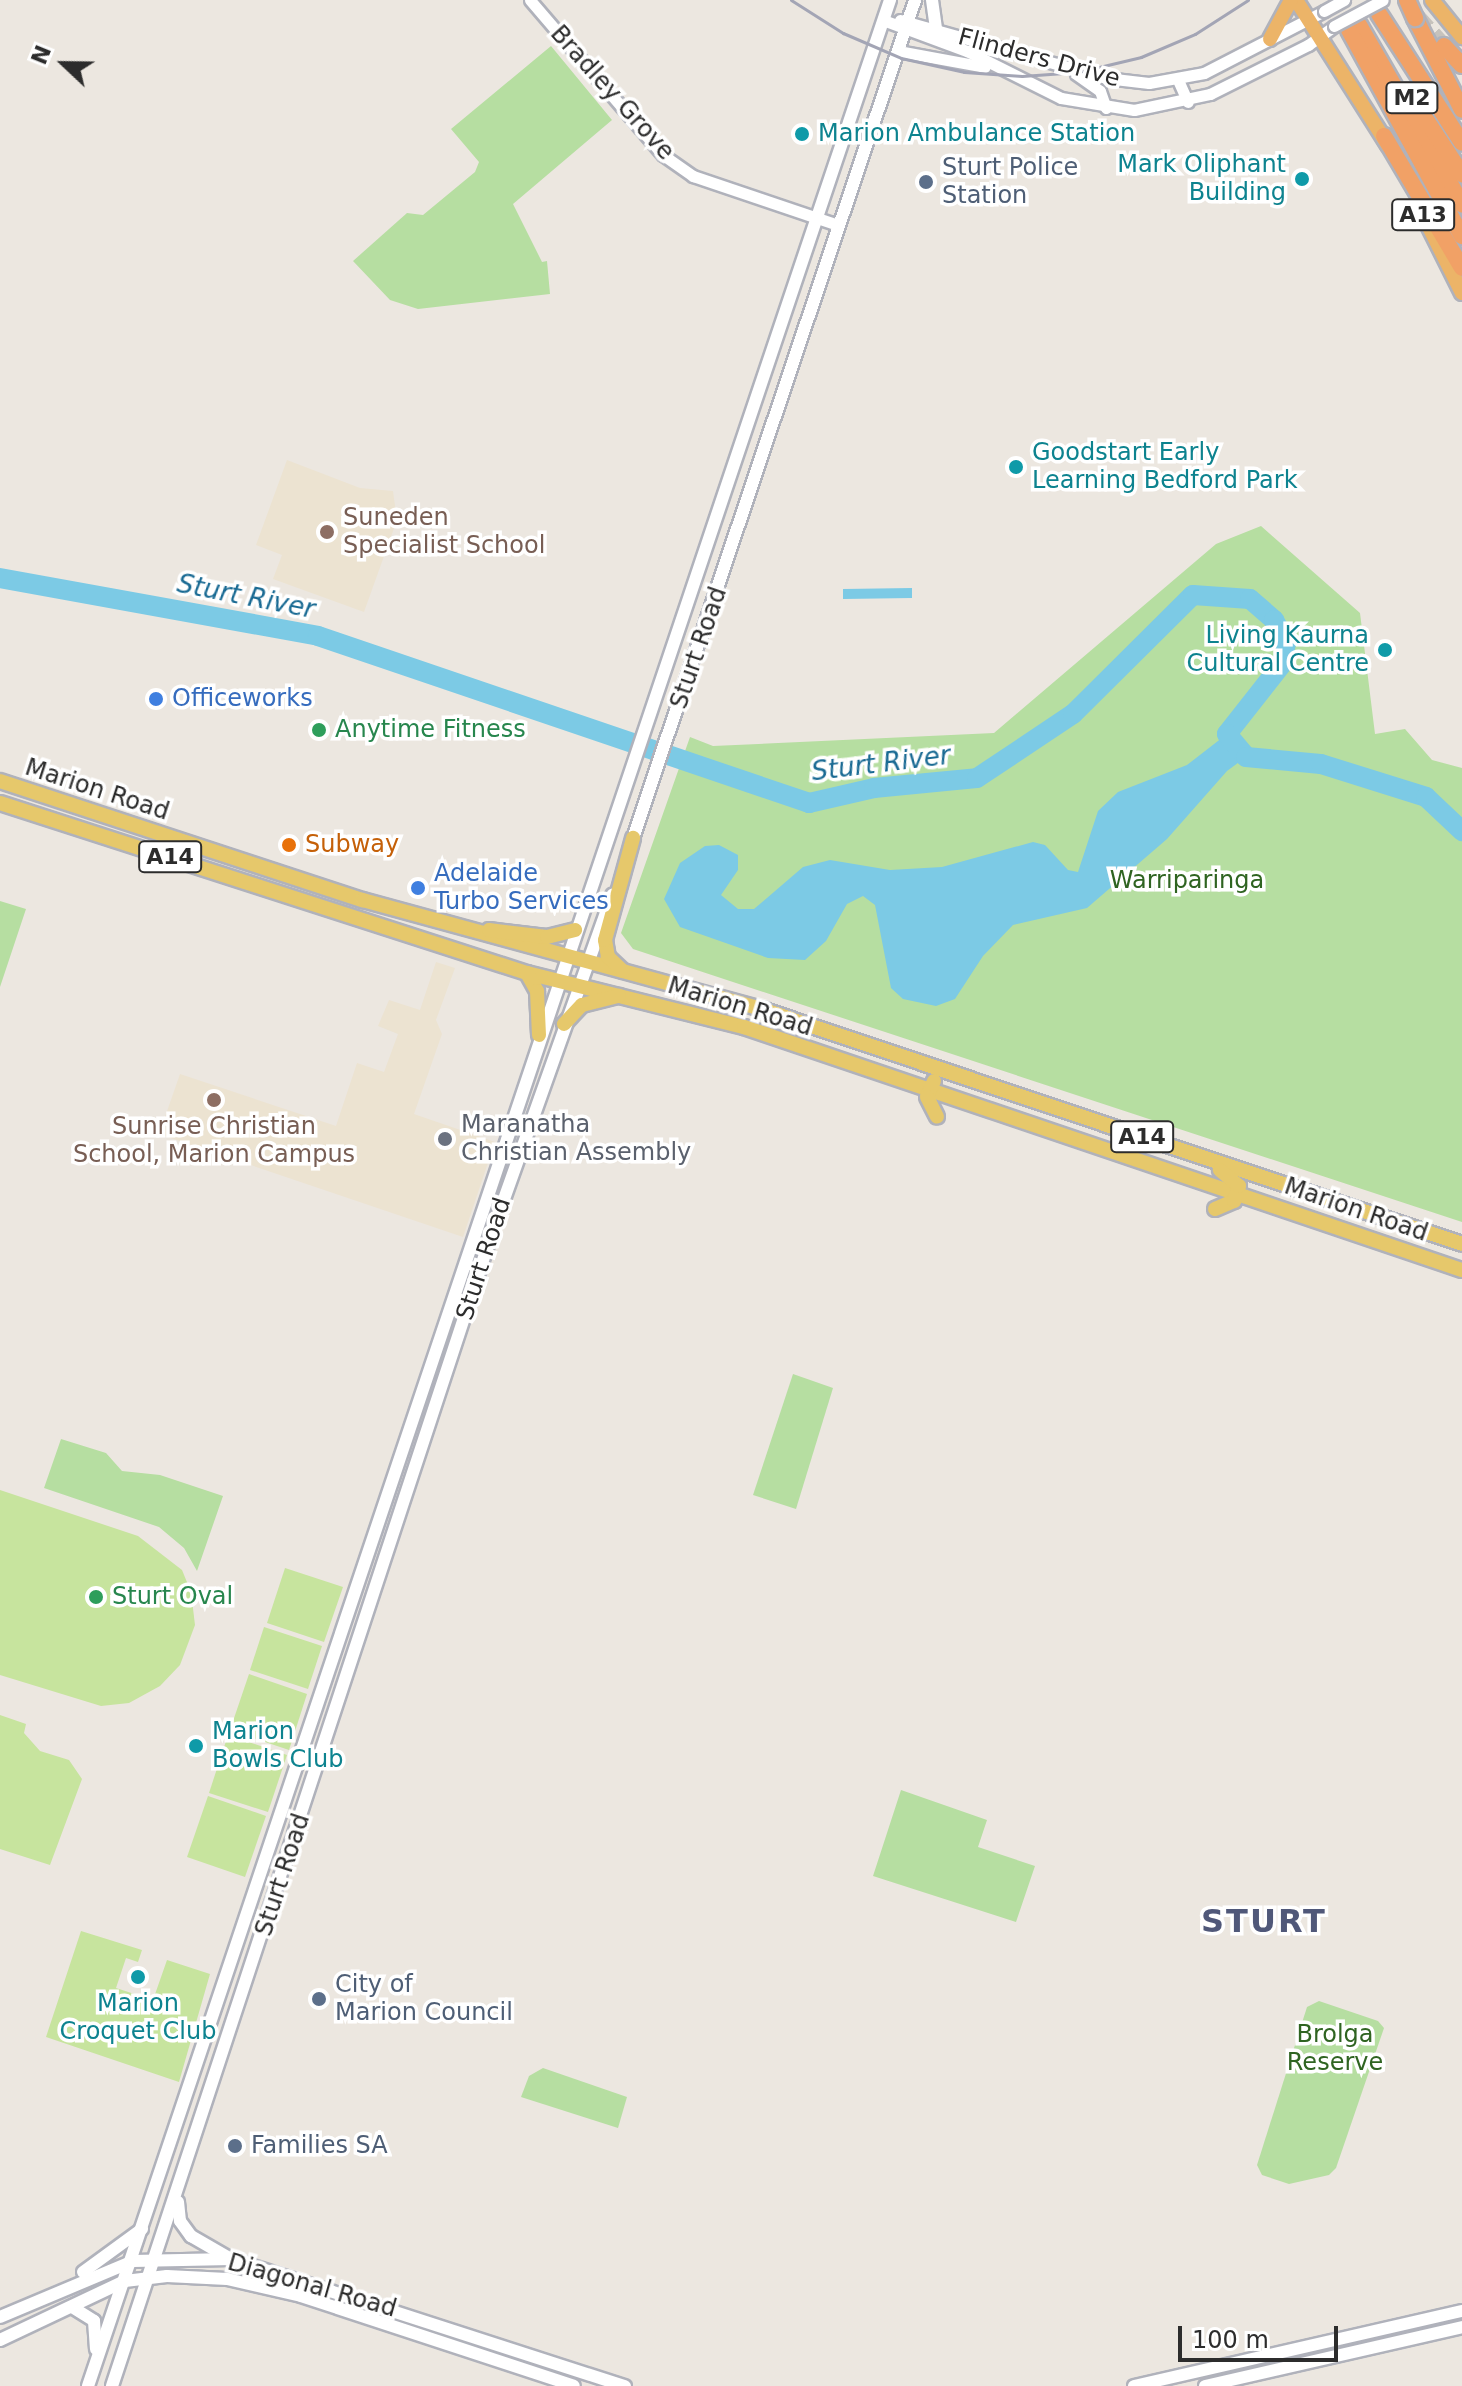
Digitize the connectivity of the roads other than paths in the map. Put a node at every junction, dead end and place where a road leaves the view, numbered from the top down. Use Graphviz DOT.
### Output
graph roads {
  1 [pos="530,0"];
  2 [pos="890,0"];
  3 [pos="915,0"];
  4 [pos="932,0"];
  5 [pos="1294,0"];
  6 [pos="1344,0"];
  7 [pos="1407,0"];
  8 [pos="1415,0"];
  9 [pos="1432,0"];
  10 [pos="1445,0"];
  11 [pos="1381,7"];
  12 [pos="1415,18"];
  13 [pos="1309,19"];
  14 [pos="883,20"];
  15 [pos="1448,20"];
  16 [pos="906,25"];
  17 [pos="1347,27"];
  18 [pos="936,30"];
  19 [pos="1321,36"];
  20 [pos="1462,37"];
  21 [pos="1270,39"];
  22 [pos="1438,50"];
  23 [pos="898,51"];
  24 [pos="1462,65"];
  25 [pos="1065,68"];
  26 [pos="1009,74"];
  27 [pos="1178,80"];
  28 [pos="1118,81"];
  29 [pos="1188,102"];
  30 [pos="1106,108"];
  31 [pos="1462,110"];
  32 [pos="1384,136"];
  33 [pos="1462,143"];
  34 [pos="1462,174"];
  35 [pos="1462,204"];
  36 [pos="817,218"];
  37 [pos="838,225"];
  38 [pos="1462,236"];
  39 [pos="1462,268"];
  40 [pos="1462,293"];
  41 [pos="0,781"];
  42 [pos="0,803"];
  43 [pos="633,838"];
  44 [pos="204,848"];
  45 [pos="234,877"];
  46 [pos="445,924"];
  47 [pos="575,930"];
  48 [pos="566,959"];
  49 [pos="587,964"];
  50 [pos="527,973"];
  51 [pos="627,974"];
  52 [pos="558,982"];
  53 [pos="579,987"];
  54 [pos="620,996"];
  55 [pos="564,1024"];
  56 [pos="539,1035"];
  57 [pos="952,1073"];
  58 [pos="929,1089"];
  59 [pos="1057,1108"];
  60 [pos="937,1117"];
  61 [pos="1071,1140"];
  62 [pos="1208,1159"];
  63 [pos="1238,1194"];
  64 [pos="1332,1200"];
  65 [pos="1215,1209"];
  66 [pos="1311,1218"];
  67 [pos="477,1227"];
  68 [pos="493,1230"];
  69 [pos="1462,1244"];
  70 [pos="1462,1270"];
  71 [pos="177,2199"];
  72 [pos="145,2225"];
  73 [pos="157,2256"];
  74 [pos="231,2259"];
  75 [pos="133,2261"];
  76 [pos="149,2277"];
  77 [pos="125,2281"];
  78 [pos="42,2296"];
  79 [pos="72,2307"];
  80 [pos="1462,2311"];
  81 [pos="0,2317"];
  82 [pos="1401,2326"];
  83 [pos="1462,2327"];
  84 [pos="0,2340"];
  85 [pos="1403,2341"];
  86 [pos="95,2364"];
  87 [pos="88,2386"];
  88 [pos="112,2386"];
  89 [pos="574,2386"];
  90 [pos="625,2386"];
  91 [pos="1134,2386"];
  92 [pos="1205,2386"];
  1 -- 36 [label="street, Bradley Grove"];
  2 -- 14 [label="main road, Sturt Road"];
  3 -- 16 [label="main road, Sturt Road"];
  4 -- 18 [label="main road"];
  5 -- 13 [label="highway, A13"];
  5 -- 21 [label="highway"];
  6 -- 13 [label="street, Flinders Drive, bridge"];
  7 -- 12 [label="highway, bridge"];
  8 -- 12 [label="highway, bridge"];
  9 -- 15 [label="highway"];
  10 -- 15 [label="highway"];
  11 -- 17 [label="street, Flinders Drive, bridge"];
  11 -- 33 [label="highway, M2"];
  12 -- 22 [label="highway"];
  13 -- 19 [label="highway, A13"];
  13 -- 21 [label="street, Flinders Drive"];
  14 -- 16 [label="street"];
  14 -- 36 [label="main road, Sturt Road"];
  15 -- 20 [label="highway"];
  16 -- 18 [label="street, Flinders Drive"];
  16 -- 23 [label="main road, Sturt Road"];
  16 -- 26 [label="street, Flinders Drive"];
  17 -- 19 [label="street, Flinders Drive"];
  17 -- 34 [label="highway, M2"];
  17 -- 35 [label="highway"];
  17 -- 38 [label="highway"];
  18 -- 25 [label="street, Flinders Drive"];
  19 -- 29 [label="street, Flinders Drive"];
  19 -- 32 [label="highway, A13"];
  21 -- 27 [label="street, Flinders Drive"];
  22 -- 24 [label="highway"];
  22 -- 31 [label="highway"];
  23 -- 26 [label="street"];
  23 -- 37 [label="main road, Sturt Road"];
  25 -- 28 [label="street, Flinders Drive"];
  25 -- 30 [label="street"];
  26 -- 30 [label="street, Flinders Drive"];
  27 -- 28 [label="street, Flinders Drive"];
  27 -- 29 [label="street"];
  28 -- 30 [label="street"];
  29 -- 30 [label="street, Flinders Drive"];
  32 -- 39 [label="highway"];
  32 -- 40 [label="highway, A13"];
  36 -- 37 [label="street, Bradley Grove"];
  36 -- 47 [label="main road, Sturt Road"];
  37 -- 43 [label="main road, Sturt Road"];
  41 -- 44 [label="main road, Marion Road / A14"];
  42 -- 45 [label="main road, Marion Road / A14"];
  43 -- 49 [label="main road, Sturt Road"];
  43 -- 51 [label="main road"];
  44 -- 45 [label="main road"];
  44 -- 46 [label="main road, Marion Road / A14"];
  45 -- 50 [label="main road, Marion Road / A14"];
  46 -- 47 [label="main road"];
  46 -- 48 [label="main road, Marion Road / A14"];
  47 -- 48 [label="main road, Sturt Road"];
  48 -- 49 [label="main road, Marion Road / A14"];
  48 -- 52 [label="main road, Sturt Road"];
  49 -- 51 [label="main road, Marion Road / A14"];
  49 -- 53 [label="main road, Sturt Road"];
  50 -- 52 [label="main road, Marion Road / A14"];
  50 -- 56 [label="main road"];
  51 -- 57 [label="main road, Marion Road / A14"];
  52 -- 53 [label="main road, Marion Road / A14"];
  52 -- 56 [label="main road, Sturt Road"];
  53 -- 54 [label="main road, Marion Road / A14"];
  53 -- 55 [label="main road, Sturt Road"];
  54 -- 55 [label="main road"];
  54 -- 58 [label="main road, Marion Road / A14"];
  55 -- 68 [label="main road, Sturt Road"];
  56 -- 67 [label="main road, Sturt Road"];
  57 -- 58 [label="main road"];
  57 -- 59 [label="main road, Marion Road / A14"];
  58 -- 60 [label="main road"];
  58 -- 61 [label="main road, Marion Road / A14"];
  59 -- 61 [label="main road"];
  59 -- 62 [label="main road, Marion Road / A14"];
  61 -- 63 [label="main road, Marion Road / A14"];
  62 -- 63 [label="main road"];
  62 -- 64 [label="main road, Marion Road / A14"];
  63 -- 65 [label="main road"];
  63 -- 66 [label="main road, Marion Road / A14"];
  64 -- 66 [label="main road"];
  64 -- 69 [label="main road, Marion Road / A14"];
  66 -- 70 [label="main road, Marion Road / A14"];
  67 -- 68 [label="main road"];
  67 -- 72 [label="main road, Sturt Road"];
  68 -- 71 [label="main road, Sturt Road"];
  71 -- 73 [label="main road, Sturt Road"];
  71 -- 74 [label="main road"];
  72 -- 75 [label="main road, Sturt Road"];
  72 -- 78 [label="main road"];
  73 -- 74 [label="main road, Diagonal Road"];
  73 -- 75 [label="main road, Diagonal Road"];
  73 -- 76 [label="main road, Sturt Road"];
  74 -- 90 [label="main road, Diagonal Road"];
  75 -- 77 [label="main road, Sturt Road"];
  75 -- 78 [label="main road, Diagonal Road"];
  76 -- 77 [label="main road, Diagonal Road"];
  76 -- 88 [label="main road, Sturt Road"];
  76 -- 89 [label="main road, Diagonal Road"];
  77 -- 79 [label="main road, Diagonal Road"];
  77 -- 86 [label="main road, Sturt Road"];
  78 -- 81 [label="main road, Diagonal Road"];
  79 -- 84 [label="main road, Diagonal Road"];
  79 -- 86 [label="main road"];
  80 -- 82 [label="main road"];
  82 -- 85 [label="main road"];
  82 -- 91 [label="main road"];
  83 -- 85 [label="main road"];
  85 -- 92 [label="main road"];
  86 -- 87 [label="main road, Sturt Road"];
}
